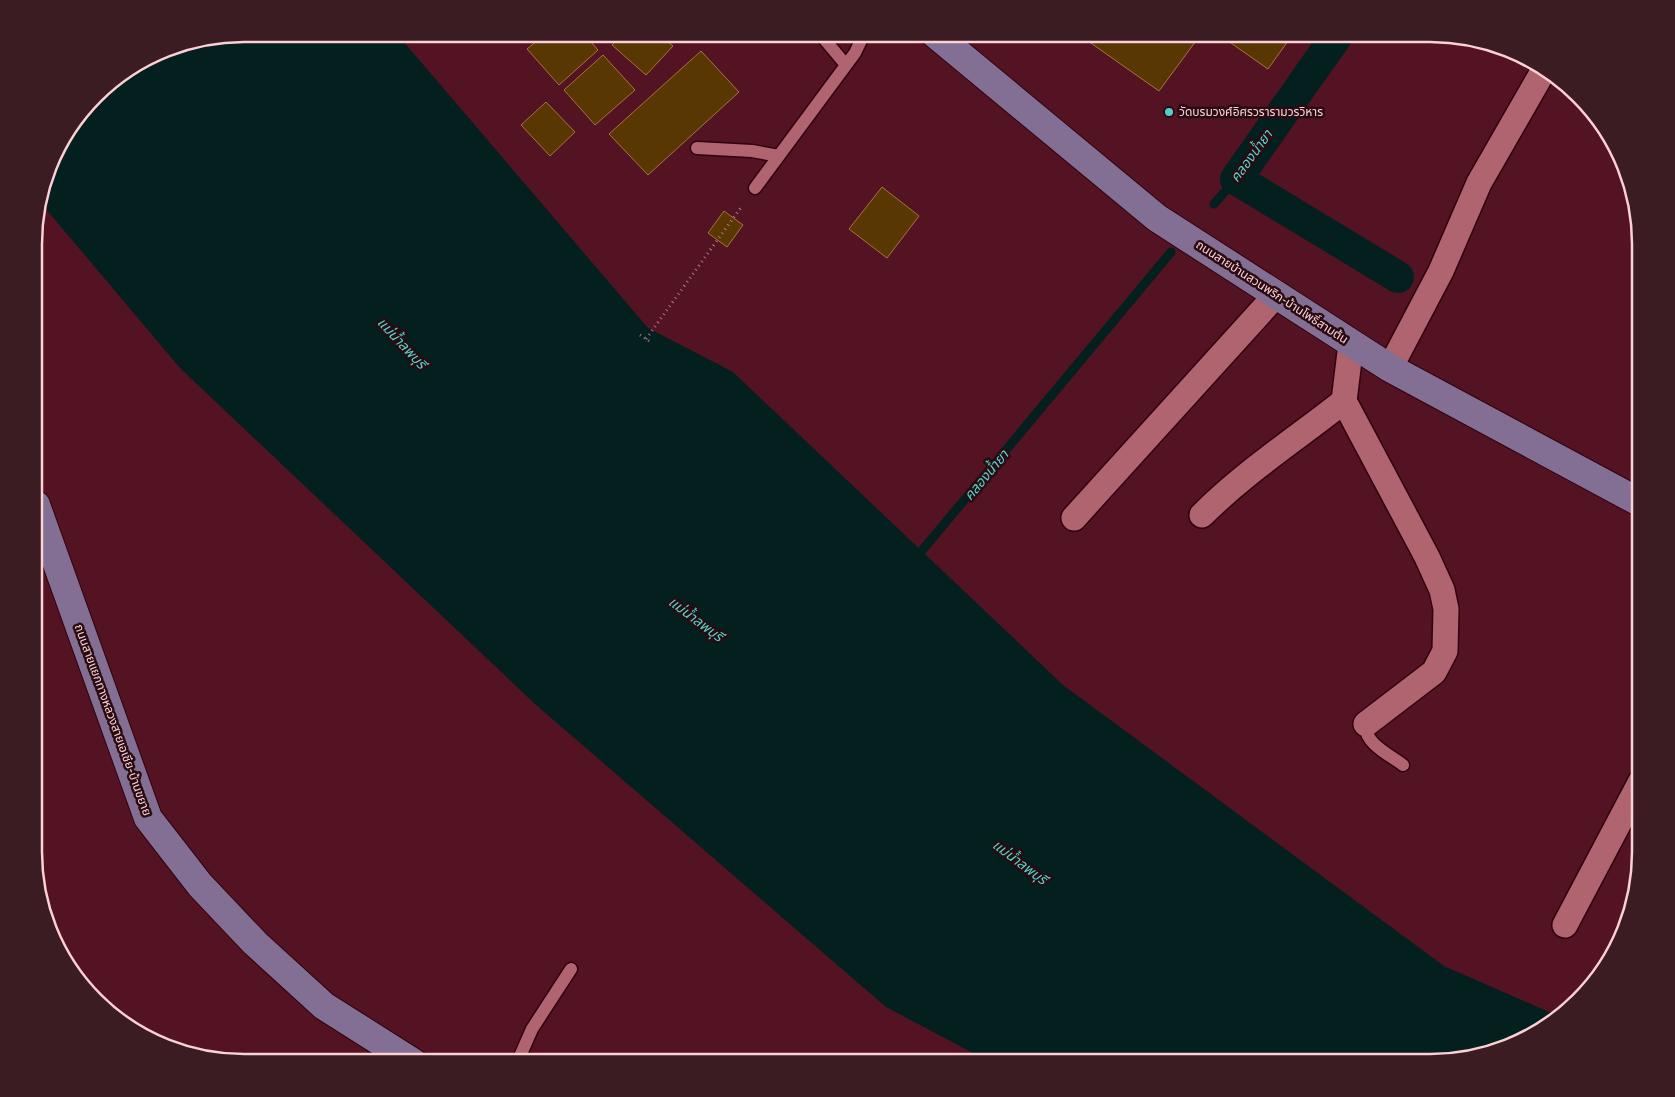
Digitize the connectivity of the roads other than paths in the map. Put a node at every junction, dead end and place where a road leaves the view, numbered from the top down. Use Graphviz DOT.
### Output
graph roads {
  1 [pos="827,42"];
  2 [pos="860,42"];
  3 [pos="945,42"];
  4 [pos="846,65"];
  5 [pos="1541,76"];
  6 [pos="696,148"];
  7 [pos="779,156"];
  8 [pos="755,188"];
  9 [pos="1277,294"];
  10 [pos="1350,344"];
  11 [pos="1390,368"];
  12 [pos="1344,401"];
  13 [pos="1632,498"];
  14 [pos="1202,515"];
  15 [pos="1074,518"];
  16 [pos="42,523"];
  17 [pos="1366,724"];
  18 [pos="1403,765"];
  19 [pos="1632,798"];
  20 [pos="1565,925"];
  21 [pos="571,969"];
  22 [pos="401,1055"];
  23 [pos="521,1055"];
  1 -- 4 [label="lane"];
  2 -- 4 [label="lane"];
  3 -- 9 [label="street, ถนนสายบ้านสวนพริก-บ้านโพธิ์สามต้น"];
  4 -- 7 [label="lane"];
  5 -- 11 [label="street"];
  6 -- 7 [label="lane"];
  7 -- 8 [label="lane"];
  9 -- 10 [label="street, ถนนสายบ้านสวนพริก-บ้านโพธิ์สามต้น"];
  9 -- 15 [label="street"];
  10 -- 11 [label="street, ถนนสายบ้านสวนพริก-บ้านโพธิ์สามต้น"];
  10 -- 12 [label="street"];
  11 -- 13 [label="street, ถนนสายบ้านสวนพริก-บ้านโพธิ์สามต้น"];
  12 -- 14 [label="street"];
  12 -- 17 [label="street"];
  16 -- 22 [label="street, ถนนสายแยกทางหลวงสายเอเชีย-บ้านขยาย"];
  17 -- 18 [label="lane"];
  19 -- 20 [label="street"];
  21 -- 23 [label="lane"];
}
